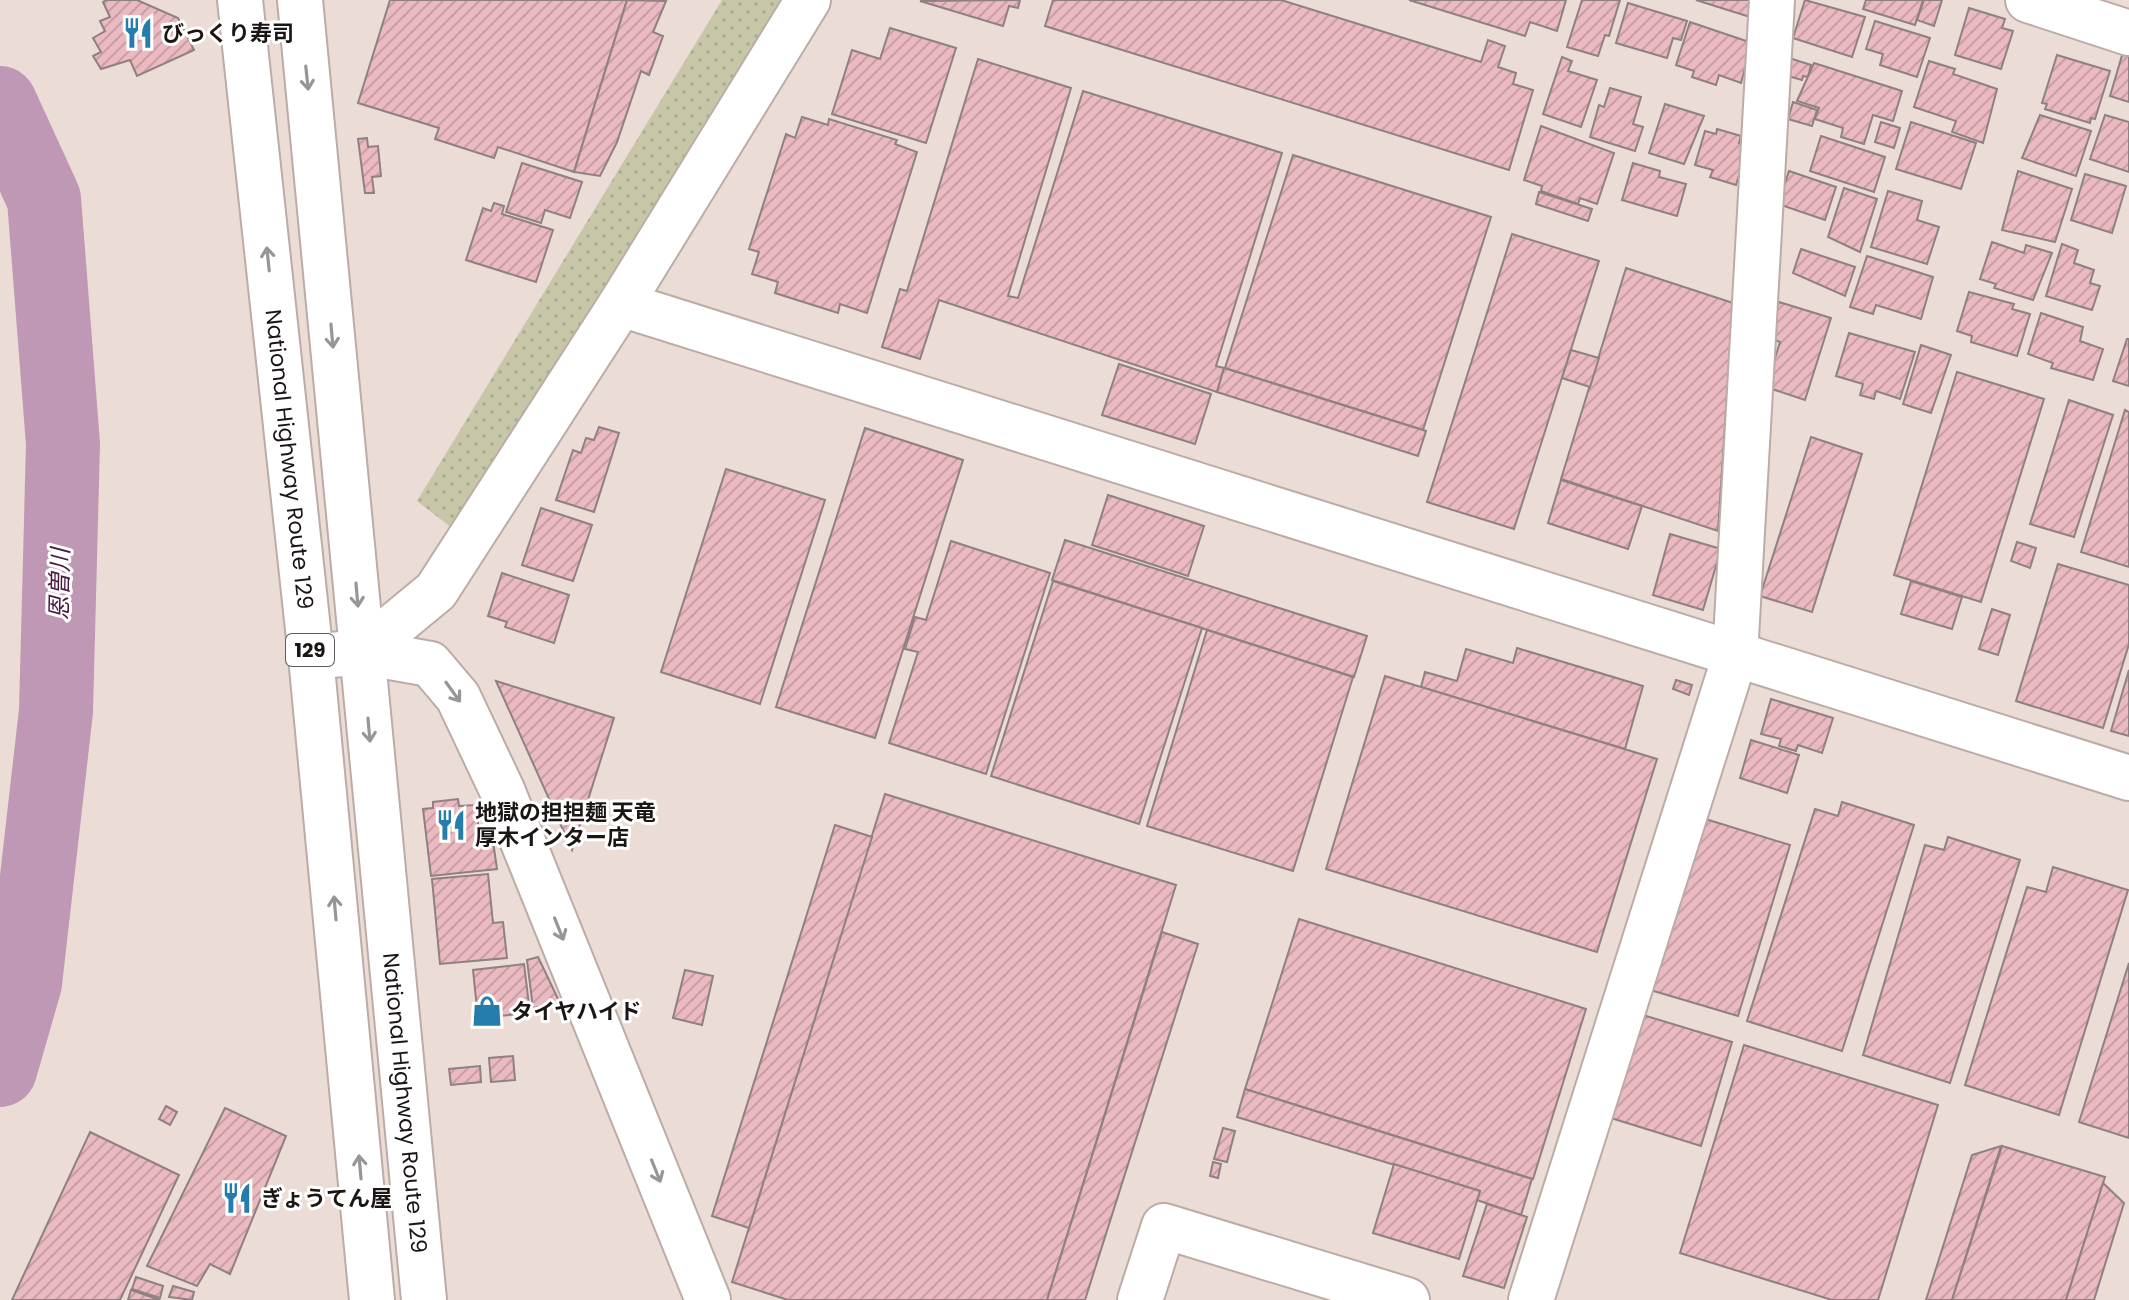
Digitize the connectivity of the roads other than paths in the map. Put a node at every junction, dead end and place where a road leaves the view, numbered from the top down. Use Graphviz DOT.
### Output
graph roads {
  1 [pos="240,0"];
  2 [pos="300,0"];
  3 [pos="808,0"];
  4 [pos="1772,0"];
  5 [pos="2028,0"];
  6 [pos="2129,33"];
  7 [pos="621,304"];
  8 [pos="362,652"];
  9 [pos="1735,656"];
  10 [pos="311,657"];
  11 [pos="2129,778"];
  12 [pos="372,1300"];
  13 [pos="424,1300"];
  14 [pos="708,1300"];
  15 [pos="1140,1300"];
  16 [pos="1407,1300"];
  17 [pos="1531,1300"];
  10 -- 1 [label="main road, National Highway Route 129 / 129, one-way"];
  2 -- 8 [label="main road, National Highway Route 129 / 129, one-way"];
  3 -- 7 [label="main road"];
  4 -- 9 [label="main road"];
  5 -- 6 [label="main road"];
  7 -- 8 [label="main road"];
  7 -- 9 [label="main road"];
  8 -- 10 [label="main road"];
  8 -- 13 [label="main road, National Highway Route 129 / 129, one-way"];
  8 -- 14 [label="main road, one-way"];
  9 -- 11 [label="main road"];
  9 -- 17 [label="main road"];
  12 -- 10 [label="main road, National Highway Route 129 / 129, one-way"];
  15 -- 16 [label="main road"];
}
